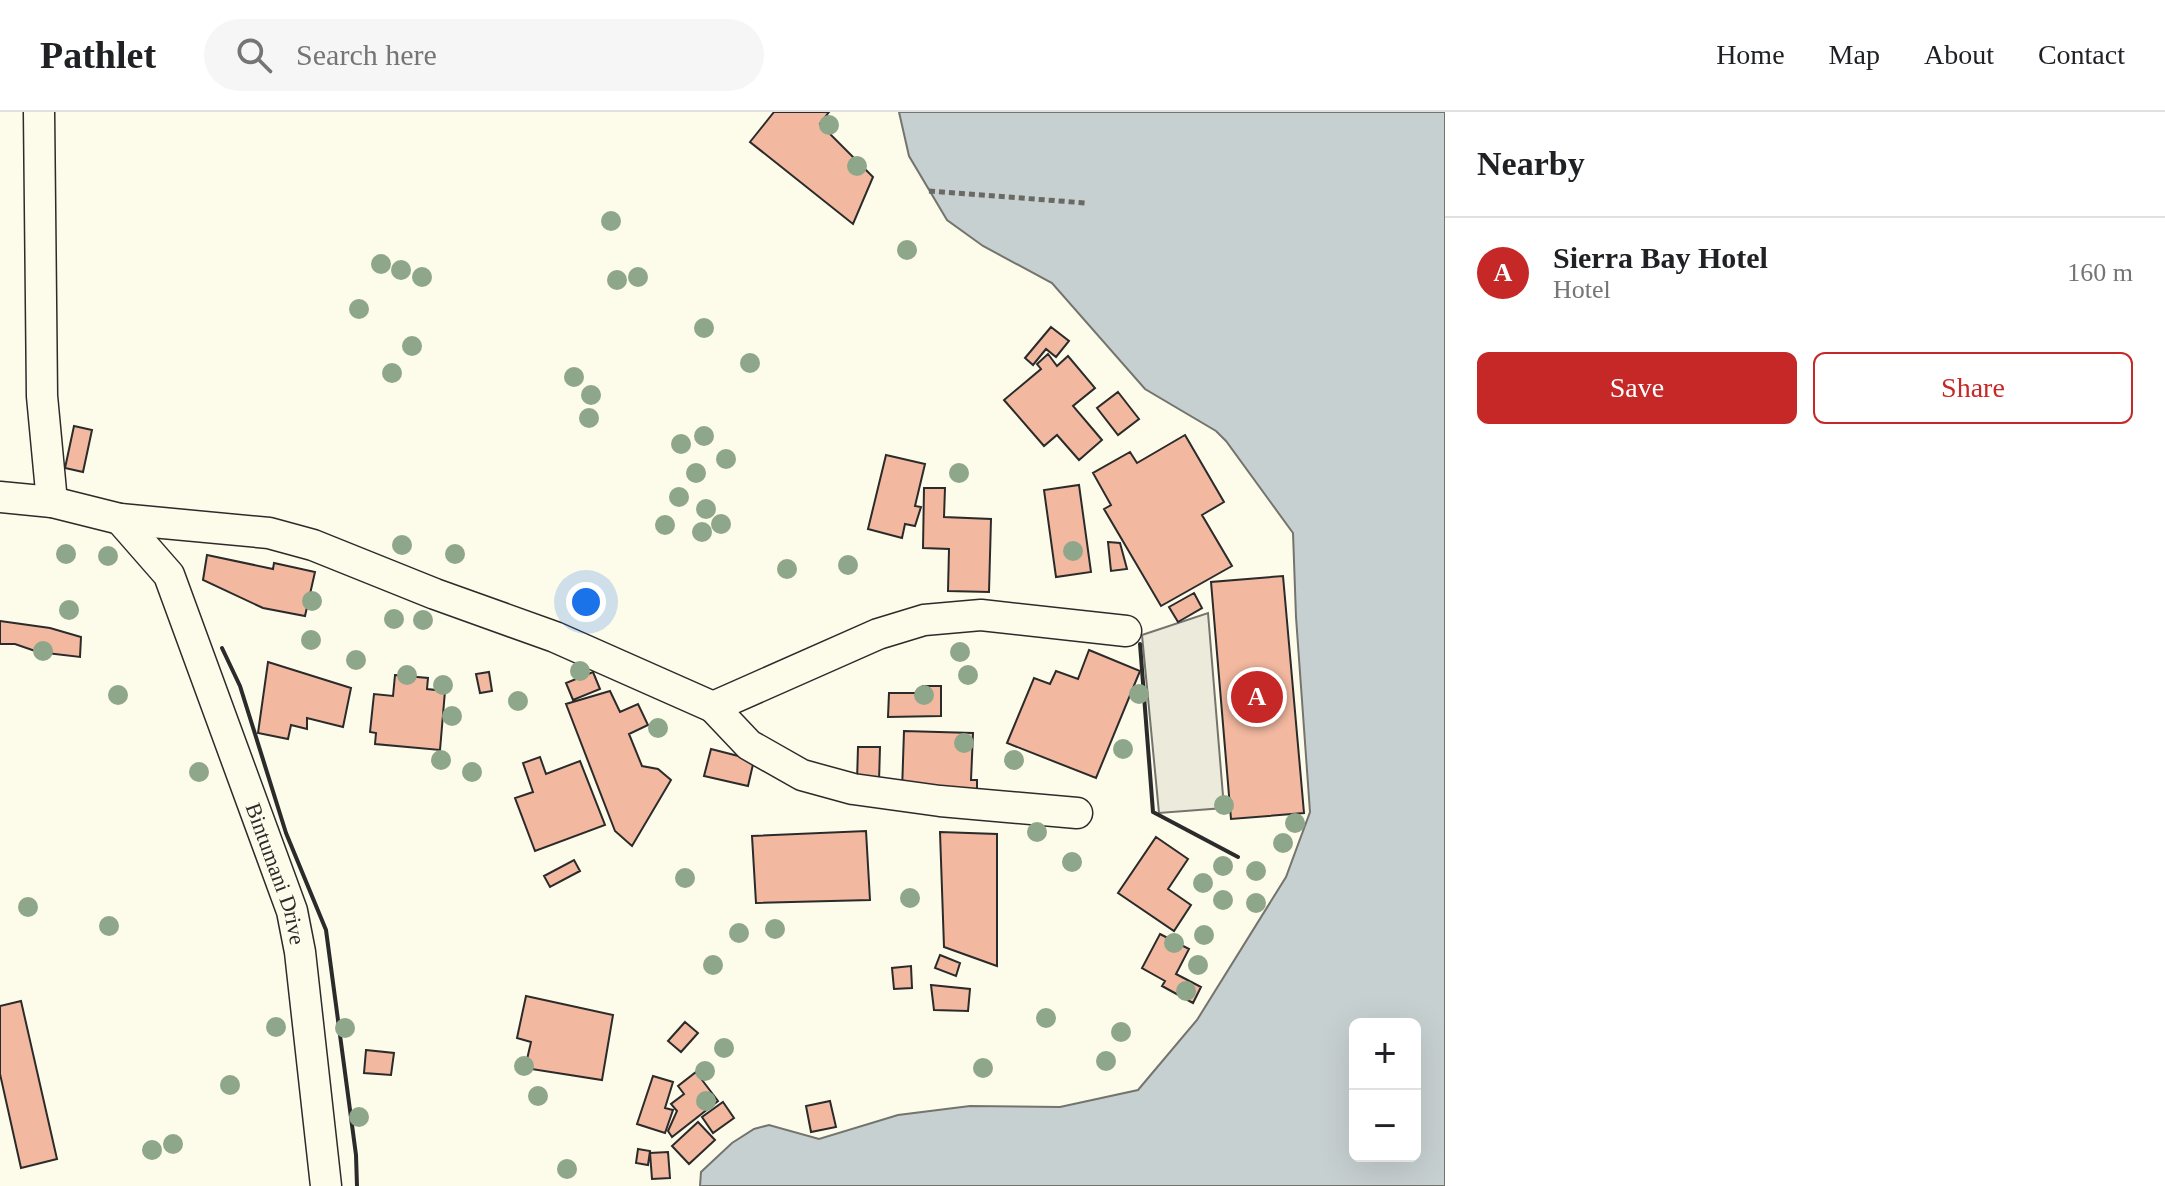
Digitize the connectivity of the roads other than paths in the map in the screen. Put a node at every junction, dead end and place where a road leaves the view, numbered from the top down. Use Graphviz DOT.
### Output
graph roads {
  1 [pos="39,112"];
  2 [pos="0,497"];
  3 [pos="52,502"];
  4 [pos="120,519"];
  5 [pos="1126,631"];
  6 [pos="713,707"];
  7 [pos="1077,813"];
  8 [pos="326,1186"];
  1 -- 3 [label="street"];
  2 -- 3 [label="street"];
  3 -- 4 [label="street"];
  4 -- 6 [label="street"];
  4 -- 8 [label="street, Bintumani Drive"];
  5 -- 6 [label="street"];
  6 -- 7 [label="street"];
}
